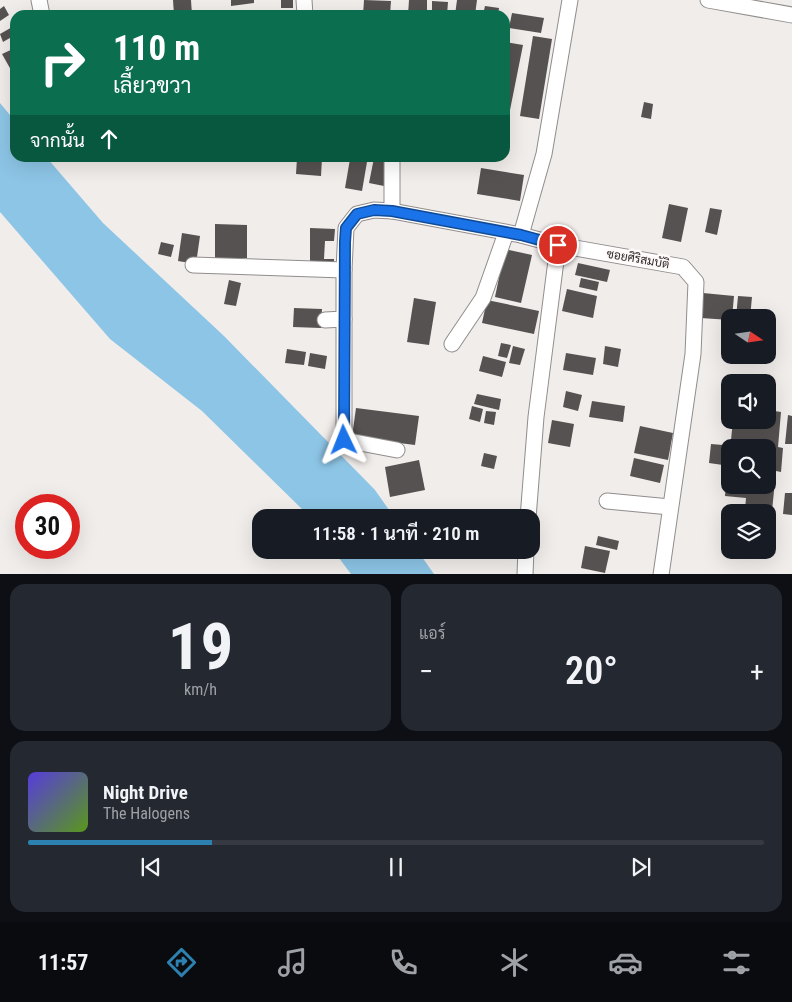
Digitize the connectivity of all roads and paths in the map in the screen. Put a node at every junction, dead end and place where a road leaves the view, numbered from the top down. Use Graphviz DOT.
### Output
graph roads {
  1 [pos="570,0"];
  2 [pos="708,0"];
  3 [pos="792,15"];
  4 [pos="392,162"];
  5 [pos="392,211"];
  6 [pos="514,234"];
  7 [pos="558,245"];
  8 [pos="193,265"];
  9 [pos="344,270"];
  10 [pos="325,320"];
  11 [pos="344,320"];
  12 [pos="452,344"];
  13 [pos="397,450"];
  14 [pos="607,501"];
  15 [pos="670,507"];
  16 [pos="529,509"];
  17 [pos="526,559"];
  18 [pos="525,574"];
  19 [pos="661,574"];
  1 -- 6 [label="street"];
  2 -- 3 [label="street"];
  4 -- 5 [label="street"];
  5 -- 6 [label="street, ซอยศิริสมบัติ"];
  5 -- 9 [label="street, ซอยศิริสมบัติ"];
  6 -- 7 [label="street, ซอยศิริสมบัติ"];
  6 -- 12 [label="street"];
  7 -- 15 [label="street, ซอยศิริสมบัติ"];
  7 -- 16 [label="street"];
  8 -- 9 [label="street"];
  9 -- 11 [label="street, ซอยศิริสมบัติ"];
  10 -- 11 [label="street"];
  11 -- 13 [label="street, ซอยศิริสมบัติ"];
  14 -- 15 [label="street"];
  15 -- 19 [label="street, ซอยศิริสมบัติ"];
  17 -- 18 [label="street"];
}
